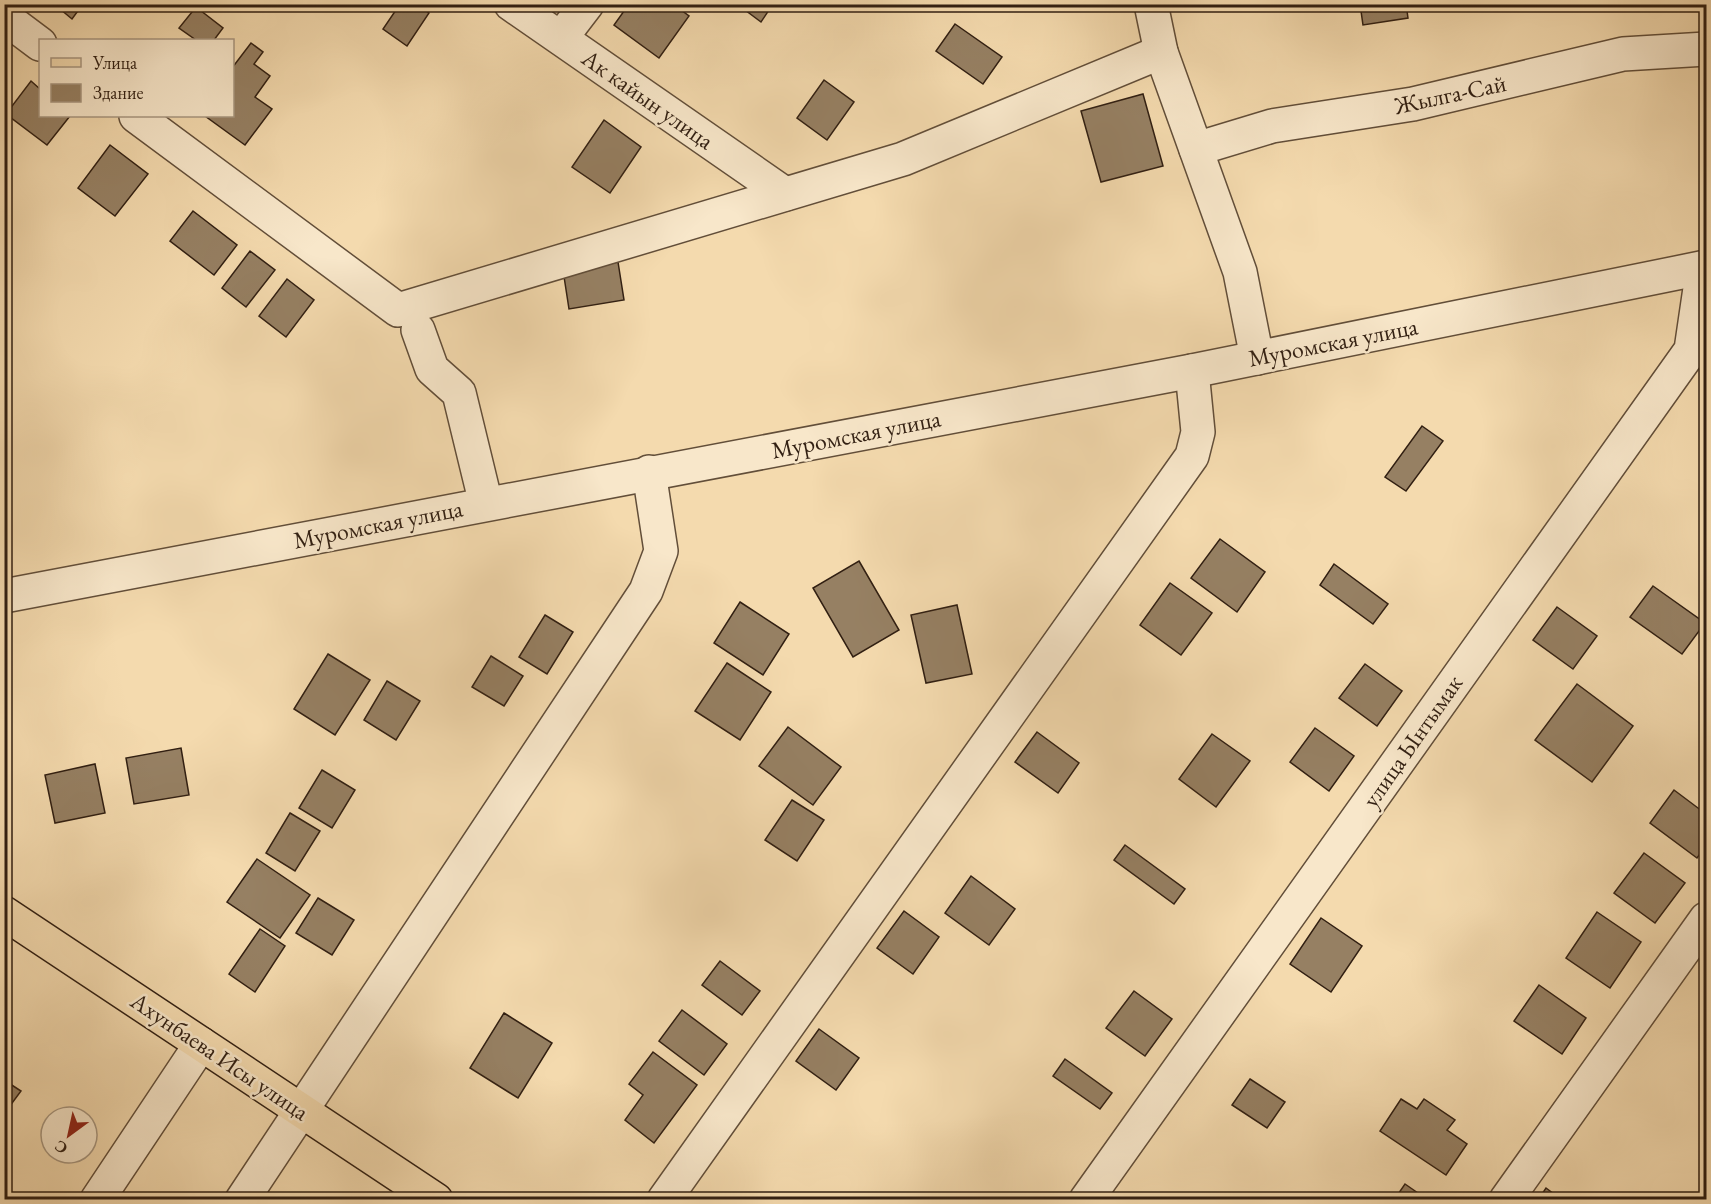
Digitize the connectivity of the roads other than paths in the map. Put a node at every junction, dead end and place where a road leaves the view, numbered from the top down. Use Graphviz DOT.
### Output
graph roads {
  1 [pos="511,4"];
  2 [pos="587,4"];
  3 [pos="1151,4"];
  4 [pos="4,17"];
  5 [pos="561,38"];
  6 [pos="39,43"];
  7 [pos="1707,49"];
  8 [pos="1161,52"];
  9 [pos="137,117"];
  10 [pos="1196,149"];
  11 [pos="785,194"];
  12 [pos="1705,268"];
  13 [pos="414,314"];
  14 [pos="1257,358"];
  15 [pos="1192,371"];
  16 [pos="649,472"];
  17 [pos="486,504"];
  18 [pos="4,596"];
  19 [pos="4,913"];
  20 [pos="1707,919"];
  21 [pos="201,1044"];
  22 [pos="301,1110"];
  23 [pos="97,1200"];
  24 [pos="242,1200"];
  25 [pos="436,1200"];
  26 [pos="664,1200"];
  27 [pos="1086,1200"];
  28 [pos="1506,1200"];
  1 -- 5 [label="street, Ак кайын улица"];
  2 -- 5 [label="street"];
  3 -- 8 [label="street"];
  4 -- 6 [label="street"];
  5 -- 11 [label="street, Ак кайын улица"];
  7 -- 10 [label="street, Жылга-Сай"];
  8 -- 10 [label="street"];
  8 -- 11 [label="street"];
  9 -- 13 [label="street"];
  10 -- 14 [label="street"];
  11 -- 13 [label="street"];
  12 -- 14 [label="street, Муромская улица"];
  12 -- 27 [label="street, улица Ынтымак"];
  13 -- 17 [label="street"];
  14 -- 15 [label="street, Муромская улица"];
  15 -- 16 [label="street, Муромская улица"];
  15 -- 26 [label="street"];
  16 -- 17 [label="street, Муромская улица"];
  16 -- 22 [label="street"];
  17 -- 18 [label="street, Муромская улица"];
  19 -- 21 [label="main road, Ахунбаева Исы улица"];
  20 -- 28 [label="street"];
  21 -- 22 [label="main road, Ахунбаева Исы улица"];
  21 -- 23 [label="street"];
  22 -- 24 [label="street"];
  22 -- 25 [label="main road, Ахунбаева Исы улица"];
}
